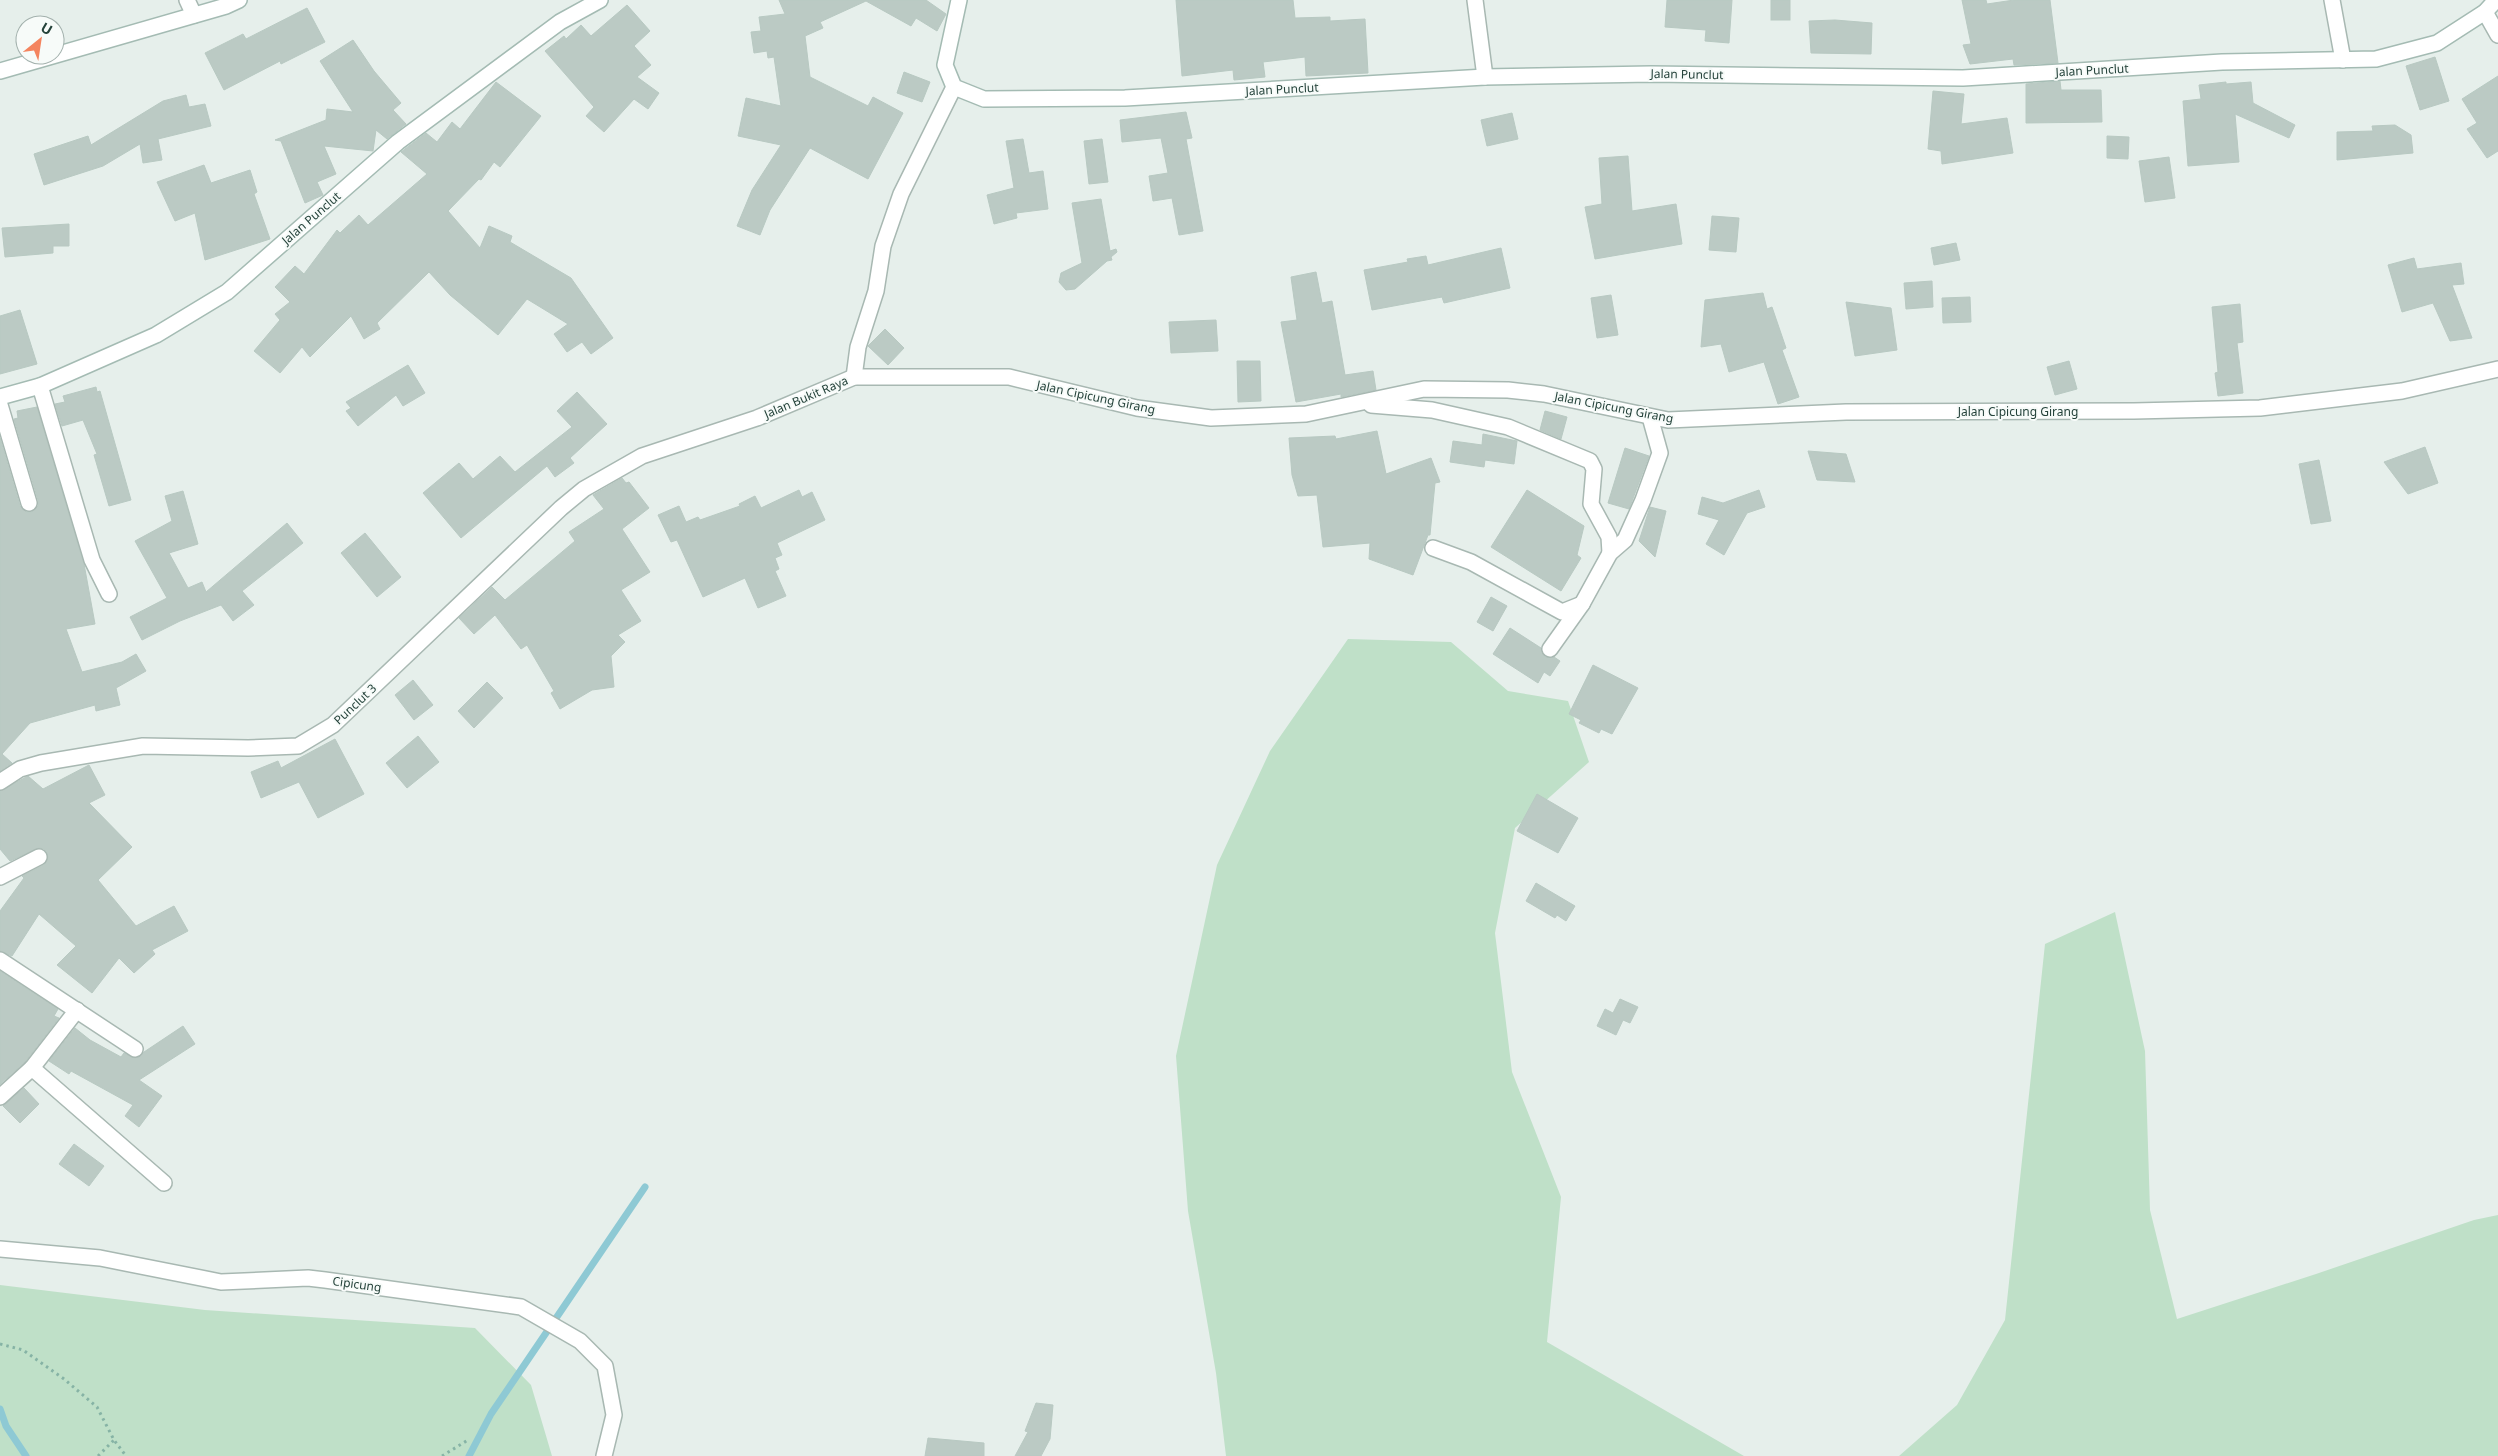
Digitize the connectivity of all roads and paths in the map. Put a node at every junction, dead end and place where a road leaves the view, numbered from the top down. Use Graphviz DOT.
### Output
graph roads {
  1 [pos="187,0"];
  2 [pos="239,0"];
  3 [pos="600,0"];
  4 [pos="960,0"];
  5 [pos="1475,0"];
  6 [pos="2332,0"];
  7 [pos="2496,0"];
  8 [pos="2485,12"];
  9 [pos="194,15"];
  10 [pos="2498,35"];
  11 [pos="2343,60"];
  12 [pos="0,71"];
  13 [pos="1485,78"];
  14 [pos="954,87"];
  15 [pos="2498,369"];
  16 [pos="854,376"];
  17 [pos="40,386"];
  18 [pos="0,397"];
  19 [pos="1354,404"];
  20 [pos="0,405"];
  21 [pos="1650,417"];
  22 [pos="29,502"];
  23 [pos="561,508"];
  24 [pos="1433,548"];
  25 [pos="1610,553"];
  26 [pos="109,594"];
  27 [pos="1582,604"];
  28 [pos="1550,649"];
  29 [pos="0,782"];
  30 [pos="40,857"];
  31 [pos="0,877"];
  32 [pos="0,960"];
  33 [pos="77,1010"];
  34 [pos="135,1049"];
  35 [pos="32,1068"];
  36 [pos="0,1097"];
  37 [pos="164,1183"];
  38 [pos="0,1249"];
  39 [pos="0,1344"];
  40 [pos="114,1440"];
  41 [pos="468,1440"];
  42 [pos="98,1456"];
  43 [pos="126,1456"];
  44 [pos="442,1456"];
  45 [pos="604,1456"];
  1 -- 9 [label="street"];
  2 -- 9 [label="street"];
  3 -- 17 [label="street, Jalan Punclut"];
  4 -- 14 [label="street"];
  5 -- 13 [label="street"];
  6 -- 11 [label="street"];
  7 -- 8 [label="street, Jalan Punclut"];
  8 -- 10 [label="street"];
  8 -- 11 [label="street, Jalan Punclut"];
  9 -- 12 [label="street"];
  11 -- 13 [label="street, Jalan Punclut"];
  13 -- 14 [label="street, Jalan Punclut"];
  14 -- 16 [label="street, Jalan Bukit Raya"];
  15 -- 21 [label="street, Jalan Cipicung Girang"];
  16 -- 19 [label="street, Jalan Cipicung Girang"];
  16 -- 23 [label="street, Jalan Bukit Raya"];
  17 -- 18 [label="street, Jalan Punclut"];
  17 -- 26 [label="street"];
  19 -- 21 [label="street, Jalan Cipicung Girang"];
  19 -- 25 [label="street"];
  20 -- 22 [label="street"];
  21 -- 25 [label="street"];
  23 -- 29 [label="street, Punclut 3"];
  24 -- 27 [label="street"];
  25 -- 27 [label="street"];
  27 -- 28 [label="street"];
  30 -- 31 [label="street"];
  32 -- 33 [label="street"];
  33 -- 34 [label="street"];
  33 -- 35 [label="street"];
  35 -- 36 [label="street"];
  35 -- 37 [label="street"];
  38 -- 45 [label="street, Cipicung"];
  39 -- 40 [label="path"];
  40 -- 42 [label="path"];
  40 -- 43 [label="path"];
  41 -- 44 [label="path"];
}
